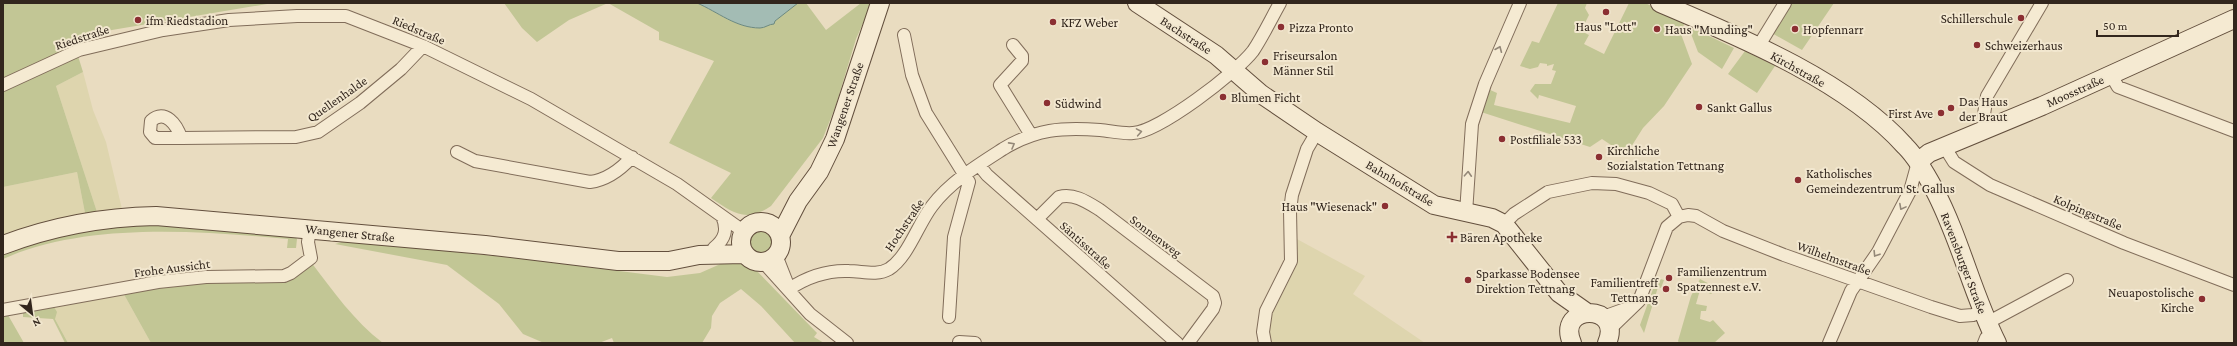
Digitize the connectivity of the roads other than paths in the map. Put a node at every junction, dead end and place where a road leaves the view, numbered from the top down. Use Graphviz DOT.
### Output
graph roads {
  1 [pos="880,3"];
  2 [pos="1137,3"];
  3 [pos="1280,3"];
  4 [pos="1520,3"];
  5 [pos="1660,3"];
  6 [pos="1785,3"];
  7 [pos="2042,3"];
  8 [pos="2234,19"];
  9 [pos="904,35"];
  10 [pos="1013,45"];
  11 [pos="423,46"];
  12 [pos="1758,48"];
  13 [pos="1234,70"];
  14 [pos="2111,75"];
  15 [pos="3,85"];
  16 [pos="1991,127"];
  17 [pos="2234,131"];
  18 [pos="1316,132"];
  19 [pos="1031,135"];
  20 [pos="181,138"];
  21 [pos="1944,146"];
  22 [pos="457,152"];
  23 [pos="632,157"];
  24 [pos="1918,162"];
  25 [pos="979,165"];
  26 [pos="966,174"];
  27 [pos="798,201"];
  28 [pos="1466,213"];
  29 [pos="722,216"];
  30 [pos="1679,217"];
  31 [pos="1036,219"];
  32 [pos="766,222"];
  33 [pos="1504,224"];
  34 [pos="310,229"];
  35 [pos="742,234"];
  36 [pos="780,236"];
  37 [pos="3,245"];
  38 [pos="706,252"];
  39 [pos="744,254"];
  40 [pos="770,259"];
  41 [pos="2067,280"];
  42 [pos="1858,282"];
  43 [pos="2234,285"];
  44 [pos="789,290"];
  45 [pos="1559,293"];
  46 [pos="3,310"];
  47 [pos="949,317"];
  48 [pos="1571,323"];
  49 [pos="1602,325"];
  50 [pos="1989,331"];
  51 [pos="959,342"];
  52 [pos="847,343"];
  53 [pos="975,343"];
  54 [pos="1177,343"];
  55 [pos="1188,343"];
  56 [pos="1265,343"];
  57 [pos="1572,343"];
  58 [pos="1829,343"];
  1 -- 27 [label="main road, Wangener Straße"];
  2 -- 13 [label="main road, Bachstraße"];
  3 -- 13 [label="street, Hochstraße"];
  28 -- 4 [label="street, one-way"];
  5 -- 12 [label="main road, Kirchstraße"];
  6 -- 12 [label="street"];
  7 -- 16 [label="street"];
  8 -- 14 [label="main road, Moosstraße"];
  9 -- 26 [label="street"];
  10 -- 19 [label="street"];
  11 -- 15 [label="street, Riedstraße"];
  11 -- 20 [label="street, Quellenhalde"];
  11 -- 23 [label="street, Riedstraße"];
  12 -- 24 [label="main road, Kirchstraße"];
  13 -- 18 [label="main road, Bahnhofstraße"];
  19 -- 13 [label="street, Hochstraße, one-way"];
  14 -- 16 [label="main road, Moosstraße"];
  14 -- 17 [label="street"];
  16 -- 21 [label="main road, Moosstraße"];
  18 -- 28 [label="main road, Bahnhofstraße"];
  18 -- 56 [label="street"];
  25 -- 19 [label="street, Hochstraße, one-way"];
  21 -- 24 [label="main road, Moosstraße"];
  21 -- 43 [label="street, Kolpingstraße"];
  22 -- 23 [label="street"];
  23 -- 29 [label="street, Riedstraße"];
  24 -- 42 [label="street, one-way"];
  24 -- 50 [label="main road, Ravensburger Straße"];
  25 -- 26 [label="street, Hochstraße"];
  25 -- 31 [label="street, Säntisstraße"];
  26 -- 44 [label="street, Hochstraße"];
  26 -- 47 [label="street"];
  27 -- 32 [label="main road, Wangener Straße"];
  27 -- 36 [label="main road, Wangener Straße"];
  28 -- 33 [label="main road, Bahnhofstraße"];
  29 -- 35 [label="street, Riedstraße"];
  29 -- 38 [label="street"];
  30 -- 33 [label="street"];
  30 -- 42 [label="street, Wilhelmstraße"];
  30 -- 49 [label="street"];
  31 -- 54 [label="street, Säntisstraße"];
  31 -- 55 [label="street, Sonnenweg"];
  32 -- 35 [label="main road"];
  32 -- 36 [label="main road"];
  33 -- 45 [label="main road"];
  34 -- 37 [label="main road, Wangener Straße"];
  34 -- 38 [label="main road, Wangener Straße"];
  34 -- 46 [label="street, Frohe Aussicht"];
  35 -- 38 [label="main road, Wangener Straße"];
  35 -- 39 [label="main road"];
  36 -- 40 [label="main road"];
  38 -- 39 [label="main road, Wangener Straße"];
  39 -- 40 [label="main road"];
  40 -- 44 [label="street"];
  41 -- 50 [label="street, Wilhelmstraße"];
  42 -- 50 [label="street, Wilhelmstraße"];
  42 -- 58 [label="street"];
  44 -- 52 [label="street"];
  45 -- 48 [label="main road"];
  45 -- 49 [label="main road"];
  48 -- 49 [label="main road"];
  48 -- 57 [label="main road"];
  51 -- 53 [label="street"];
}
